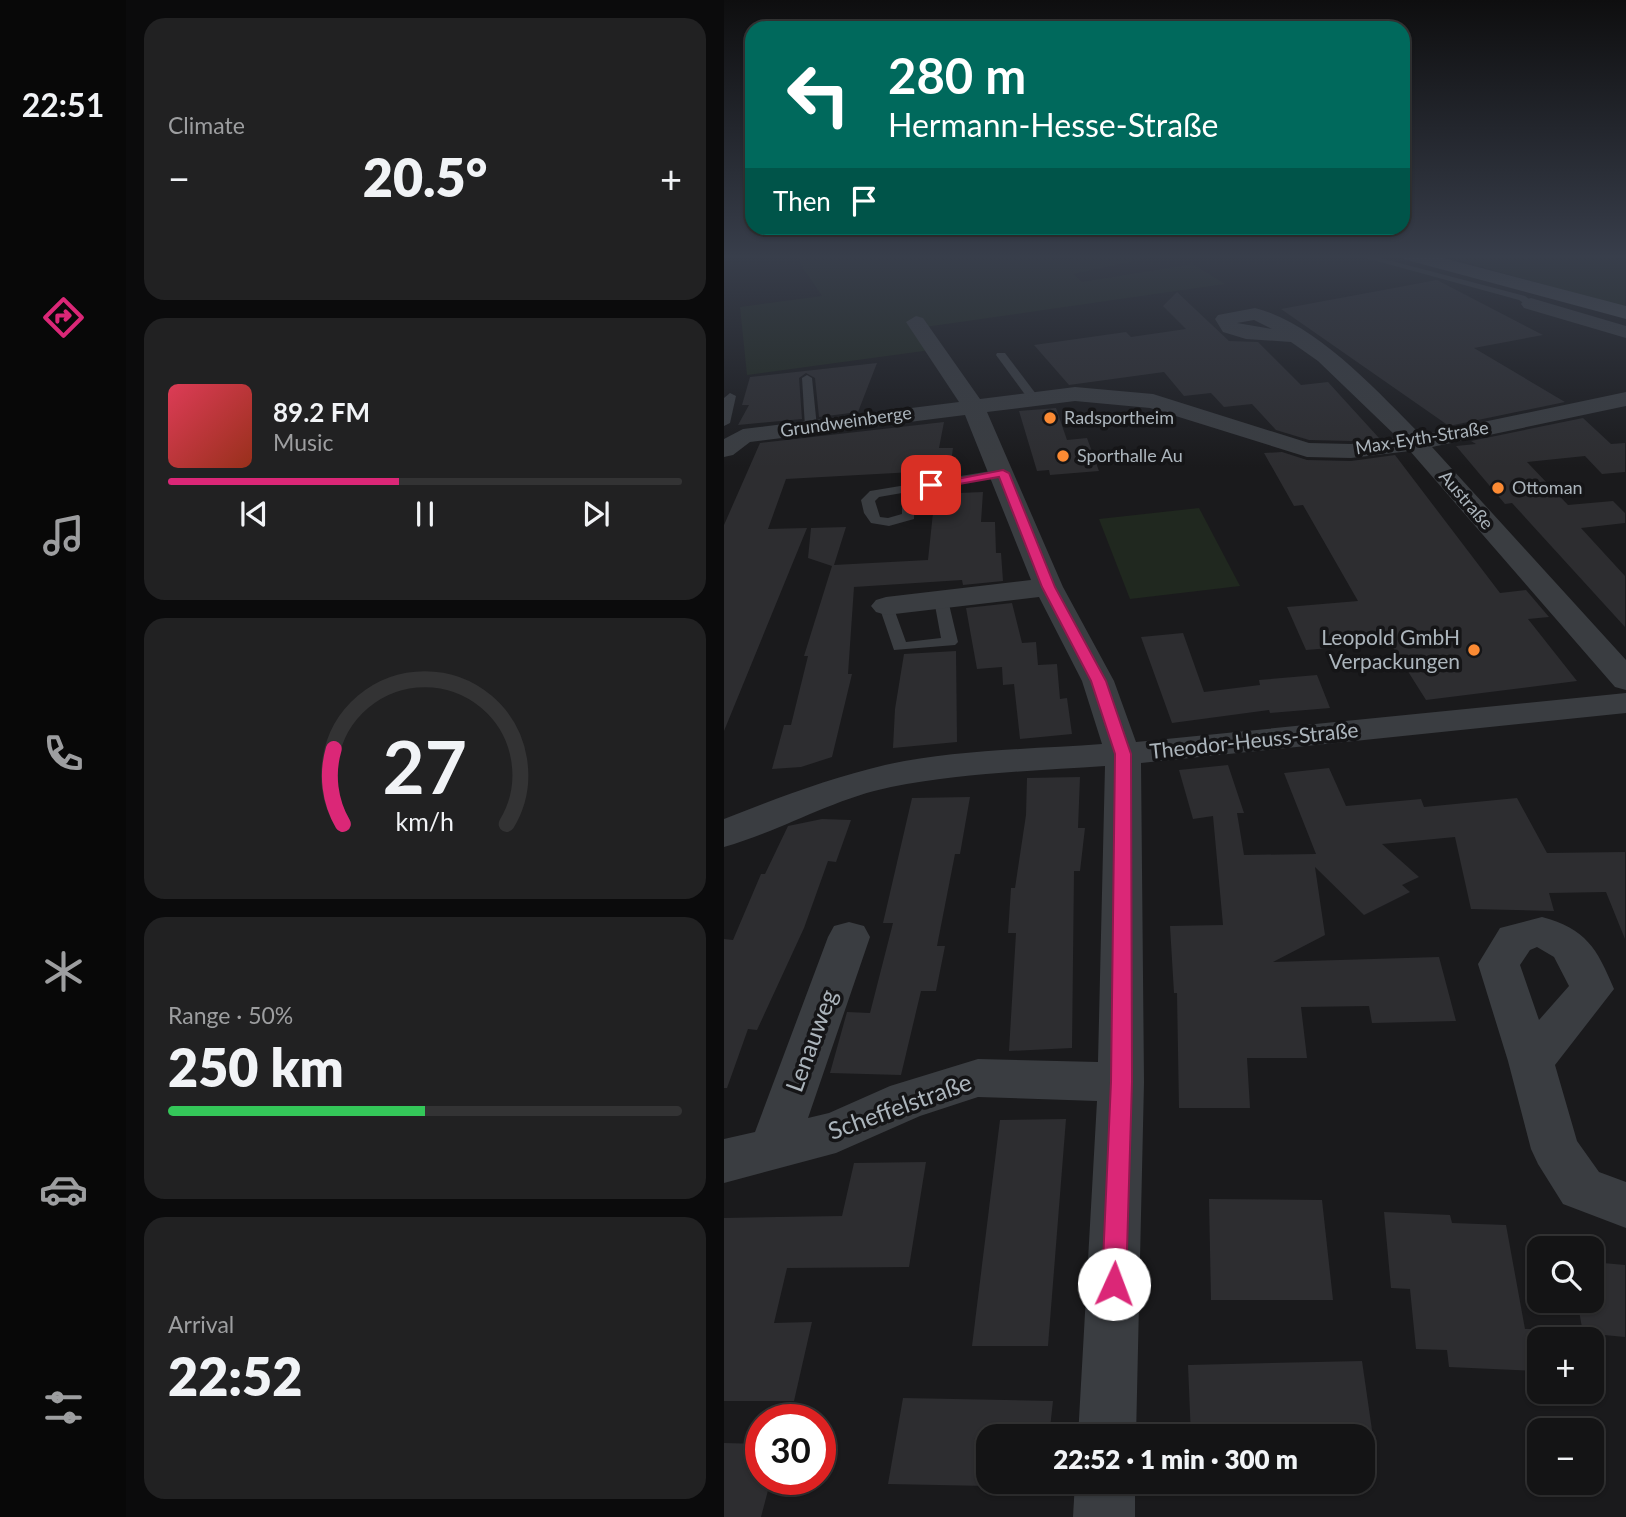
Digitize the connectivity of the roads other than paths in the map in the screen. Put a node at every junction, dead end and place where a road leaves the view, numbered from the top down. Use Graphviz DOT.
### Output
graph roads {
  1 [pos="919,326"];
  2 [pos="1604,326"];
  3 [pos="1625,332"];
  4 [pos="1292,336"];
  5 [pos="1001,355"];
  6 [pos="807,378"];
  7 [pos="730,396"];
  8 [pos="1033,398"];
  9 [pos="1625,399"];
  10 [pos="1602,404"];
  11 [pos="973,405"];
  12 [pos="1625,418"];
  13 [pos="811,427"];
  14 [pos="726,437"];
  15 [pos="1416,443"];
  16 [pos="1003,473"];
  17 [pos="908,489"];
  18 [pos="1048,587"];
  19 [pos="941,600"];
  20 [pos="886,606"];
  21 [pos="1625,680"];
  22 [pos="1625,703"];
  23 [pos="1123,754"];
  24 [pos="724,834"];
  25 [pos="849,937"];
  26 [pos="1531,1061"];
  27 [pos="1121,1082"];
  28 [pos="774,1146"];
  29 [pos="724,1161"];
  30 [pos="1625,1205"];
  31 [pos="1108,1424"];
  32 [pos="1105,1494"];
  33 [pos="1104,1517"];
  1 -- 11 [label="street"];
  2 -- 3 [label="street"];
  4 -- 15 [label="street, Austraße"];
  5 -- 8 [label="lane"];
  6 -- 13 [label="lane"];
  7 -- 14 [label="lane"];
  8 -- 11 [label="street, Max-Eyth-Straße"];
  8 -- 15 [label="street, Max-Eyth-Straße"];
  9 -- 10 [label="street, Max-Eyth-Straße"];
  10 -- 12 [label="street"];
  10 -- 15 [label="street, Max-Eyth-Straße"];
  11 -- 13 [label="street, Grundweinberge"];
  11 -- 16 [label="street"];
  13 -- 14 [label="street, Grundweinberge"];
  15 -- 21 [label="street, Austraße"];
  16 -- 17 [label="lane"];
  16 -- 18 [label="street"];
  18 -- 19 [label="street"];
  18 -- 23 [label="street"];
  19 -- 20 [label="street"];
  19 -- 20 [label="lane"];
  22 -- 23 [label="street, Theodor-Heuss-Straße"];
  23 -- 24 [label="street, Theodor-Heuss-Straße"];
  23 -- 27 [label="street"];
  25 -- 28 [label="street, Lenauweg"];
  26 -- 30 [label="street"];
  27 -- 28 [label="street, Scheffelstraße"];
  27 -- 31 [label="street"];
  28 -- 29 [label="street, Scheffelstraße"];
  32 -- 33 [label="street"];
}
